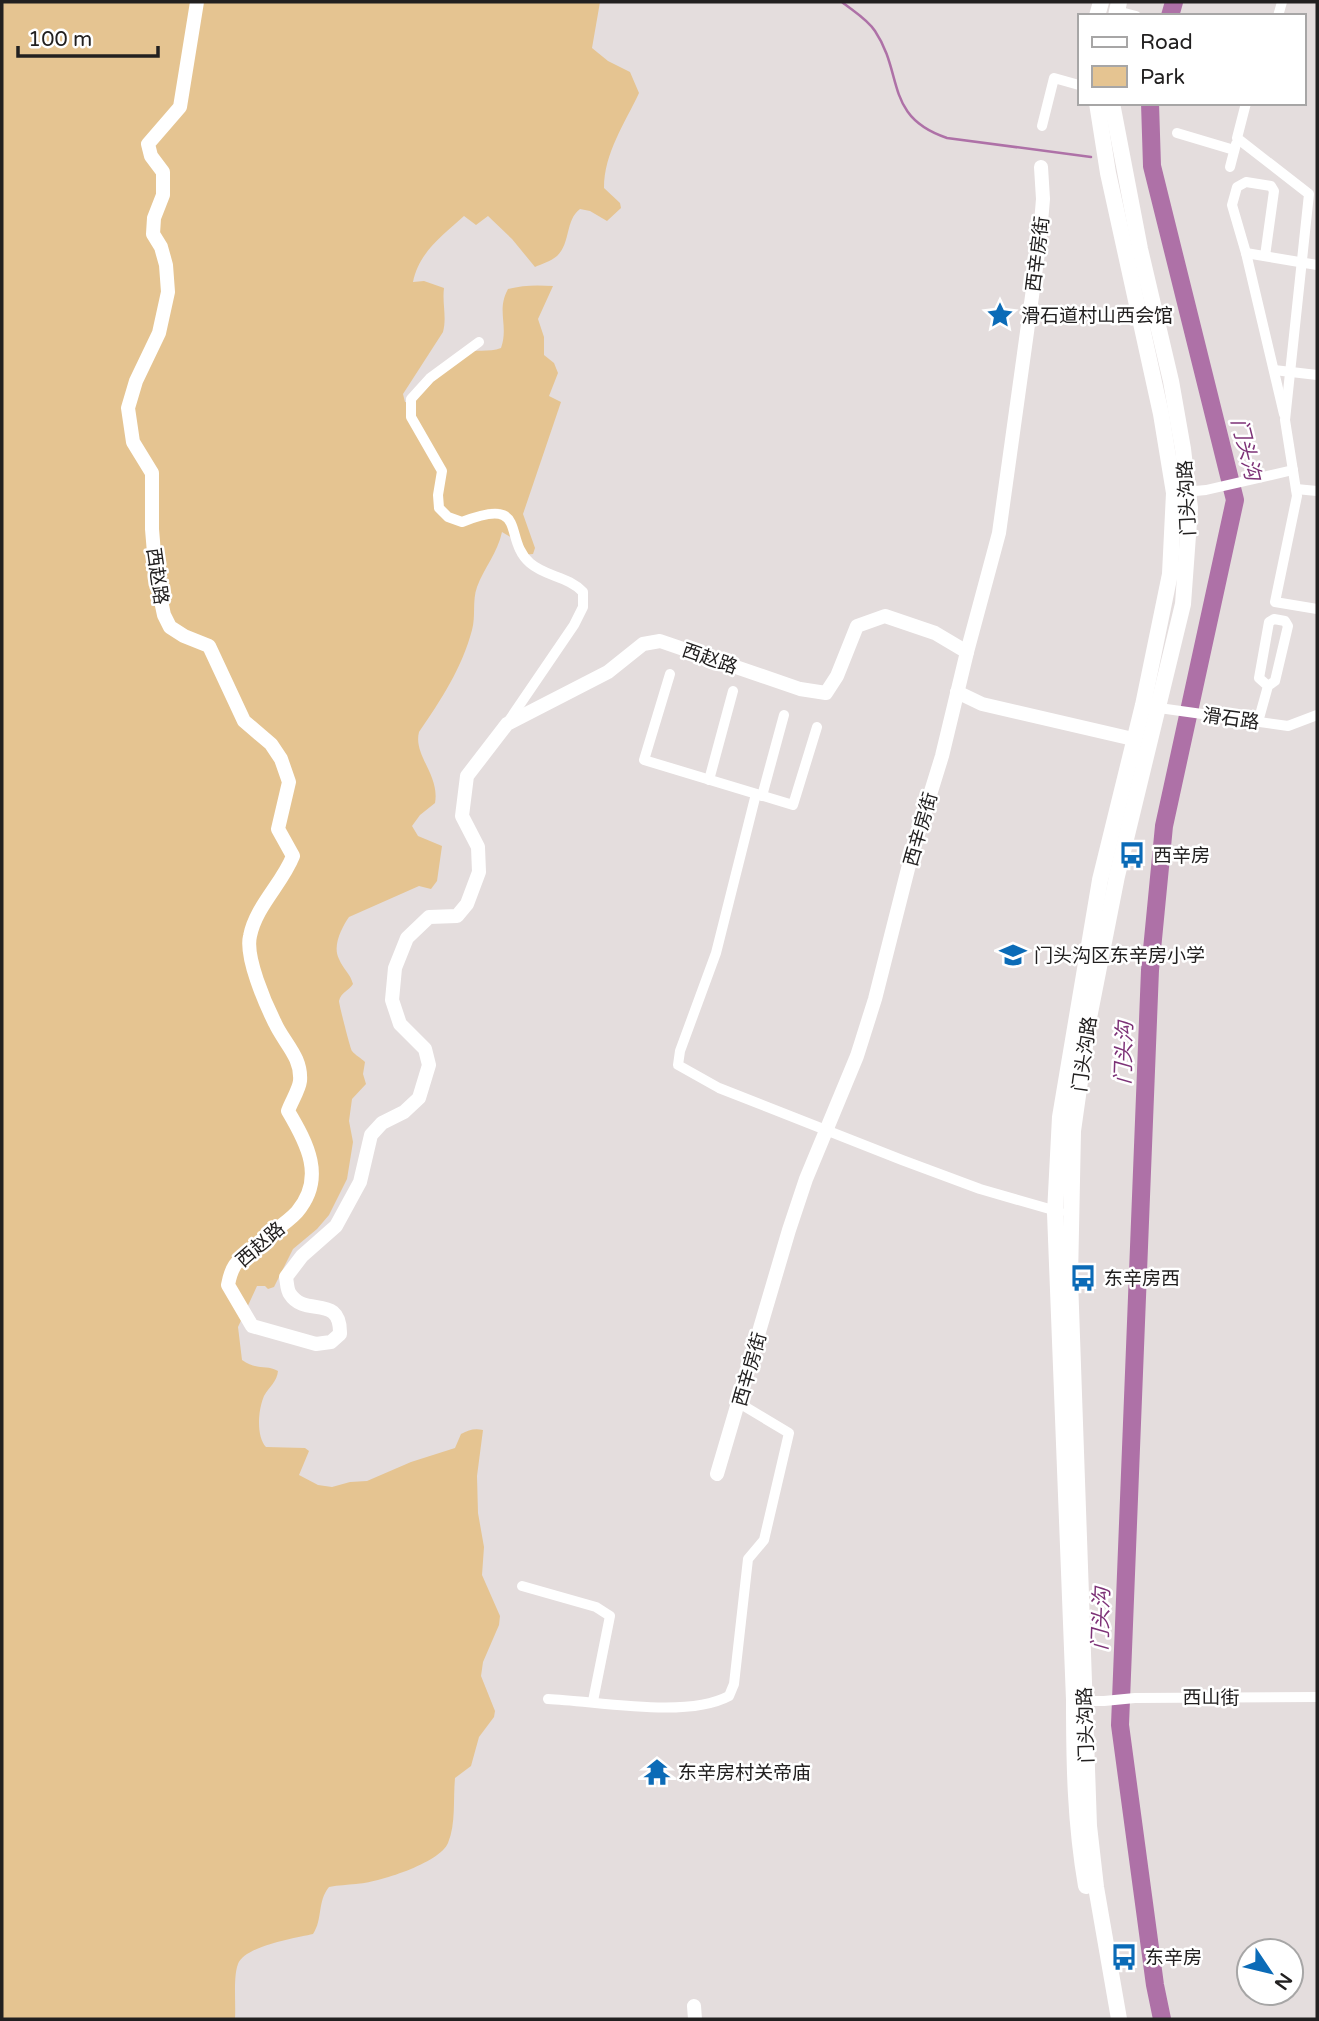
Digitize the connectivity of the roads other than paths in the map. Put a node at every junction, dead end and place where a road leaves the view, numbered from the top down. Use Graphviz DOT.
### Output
graph roads {
  1 [pos="197,2"];
  2 [pos="1078,85"];
  3 [pos="1097,105"];
  4 [pos="1112,105"];
  5 [pos="1245,105"];
  6 [pos="1042,126"];
  7 [pos="1177,133"];
  8 [pos="1237,138"];
  9 [pos="1234,150"];
  10 [pos="1041,167"];
  11 [pos="1230,167"];
  12 [pos="1246,253"];
  13 [pos="1265,256"];
  14 [pos="1302,262"];
  15 [pos="1317,265"];
  16 [pos="479,342"];
  17 [pos="1274,370"];
  18 [pos="1292,372"];
  19 [pos="1317,375"];
  20 [pos="1285,420"];
  21 [pos="1293,470"];
  22 [pos="1296,488"];
  23 [pos="1317,491"];
  24 [pos="1181,492"];
  25 [pos="1317,609"];
  26 [pos="967,653"];
  27 [pos="670,674"];
  28 [pos="1268,686"];
  29 [pos="733,691"];
  30 [pos="957,692"];
  31 [pos="1158,708"];
  32 [pos="784,715"];
  33 [pos="1317,715"];
  34 [pos="1258,722"];
  35 [pos="507,724"];
  36 [pos="817,727"];
  37 [pos="1133,739"];
  38 [pos="709,780"];
  39 [pos="759,795"];
  40 [pos="827,1130"];
  41 [pos="1062,1212"];
  42 [pos="739,1404"];
  43 [pos="717,1474"];
  44 [pos="522,1586"];
  45 [pos="1317,1697"];
  46 [pos="548,1699"];
  47 [pos="593,1701"];
  48 [pos="1079,1701"];
  49 [pos="1109,2019"];
  50 [pos="1119,2019"];
  1 -- 35 [label="street, 西赵路"];
  2 -- 6 [label="street"];
  3 -- 24 [label="main road, 门头沟路"];
  4 -- 24 [label="main road, 门头沟路"];
  5 -- 8 [label="street"];
  7 -- 9 [label="street"];
  8 -- 9 [label="street"];
  8 -- 14 [label="street"];
  9 -- 11 [label="street"];
  10 -- 26 [label="street, 西辛房街"];
  12 -- 13 [label="street"];
  12 -- 13 [label="street"];
  12 -- 17 [label="street"];
  13 -- 14 [label="street"];
  14 -- 15 [label="street"];
  14 -- 18 [label="street"];
  16 -- 35 [label="street"];
  17 -- 18 [label="street"];
  17 -- 20 [label="street"];
  18 -- 19 [label="street"];
  18 -- 20 [label="street"];
  20 -- 21 [label="street"];
  21 -- 22 [label="street"];
  21 -- 24 [label="street"];
  22 -- 23 [label="street"];
  22 -- 25 [label="street"];
  24 -- 31 [label="main road, 门头沟路"];
  26 -- 30 [label="street, 西辛房街"];
  26 -- 35 [label="street, 西赵路"];
  27 -- 38 [label="street"];
  28 -- 28 [label="street"];
  28 -- 34 [label="street"];
  29 -- 38 [label="street"];
  30 -- 37 [label="street"];
  30 -- 40 [label="street, 西辛房街"];
  31 -- 34 [label="street, 滑石路"];
  31 -- 37 [label="main road, 门头沟路"];
  31 -- 41 [label="main road, 门头沟路"];
  32 -- 39 [label="street"];
  33 -- 34 [label="street, 滑石路"];
  36 -- 39 [label="street"];
  37 -- 41 [label="main road, 门头沟路"];
  38 -- 39 [label="street"];
  39 -- 40 [label="street"];
  40 -- 41 [label="street"];
  40 -- 42 [label="street, 西辛房街"];
  41 -- 48 [label="main road, 门头沟路"];
  42 -- 43 [label="street, 西辛房街"];
  42 -- 47 [label="street"];
  44 -- 47 [label="street"];
  45 -- 48 [label="street, 西山街"];
  46 -- 47 [label="street"];
  48 -- 49 [label="main road, 门头沟路"];
  48 -- 50 [label="main road, 门头沟路"];
}
